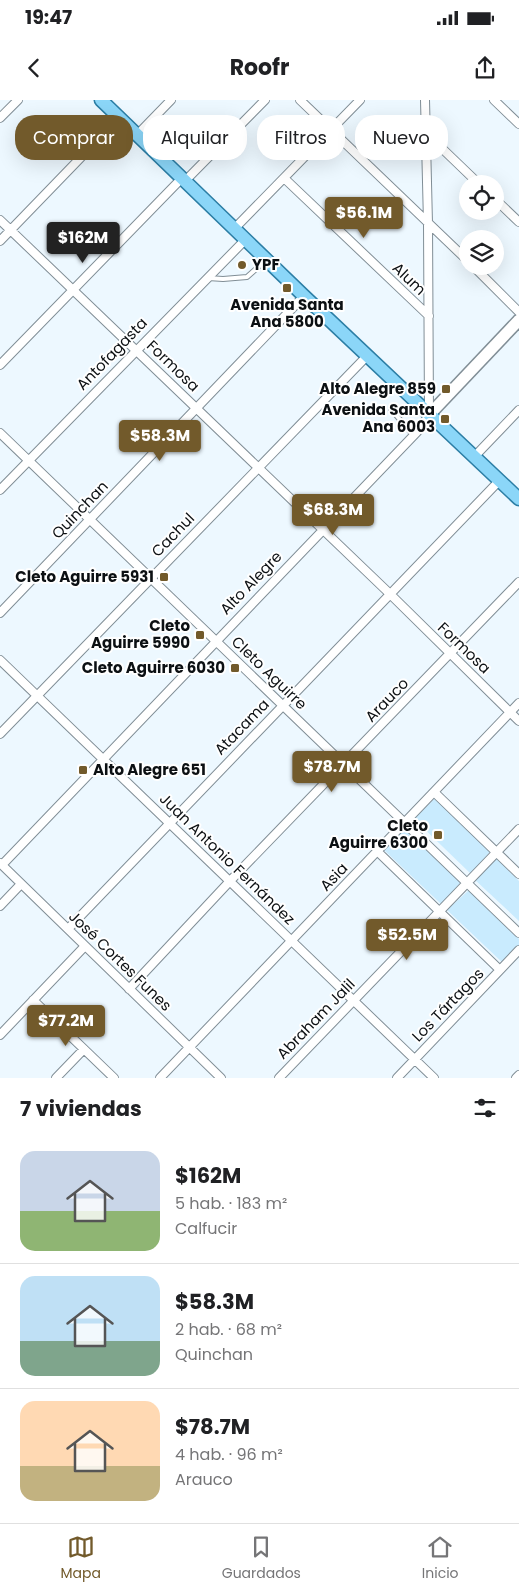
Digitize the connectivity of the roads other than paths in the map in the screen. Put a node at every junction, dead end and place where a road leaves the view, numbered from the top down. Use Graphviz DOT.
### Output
graph roads {
  1 [pos="18,100"];
  2 [pos="101,100"];
  3 [pos="171,100"];
  4 [pos="265,100"];
  5 [pos="300,100"];
  6 [pos="360,100"];
  7 [pos="425,100"];
  8 [pos="494,100"];
  9 [pos="116,115"];
  10 [pos="316,115"];
  11 [pos="425,115"];
  12 [pos="345,116"];
  13 [pos="0,118"];
  14 [pos="519,124"];
  15 [pos="133,131"];
  16 [pos="137,135"];
  17 [pos="345,143"];
  18 [pos="448,154"];
  19 [pos="78,160"];
  20 [pos="302,160"];
  21 [pos="427,160"];
  22 [pos="470,175"];
  23 [pos="284,178"];
  24 [pos="184,180"];
  25 [pos="504,208"];
  26 [pos="0,220"];
  27 [pos="519,222"];
  28 [pos="428,223"];
  29 [pos="234,228"];
  30 [pos="10,230"];
  31 [pos="246,239"];
  32 [pos="0,241"];
  33 [pos="459,252"];
  34 [pos="267,260"];
  35 [pos="482,275"];
  36 [pos="207,278"];
  37 [pos="74,290"];
  38 [pos="304,296"];
  39 [pos="519,312"];
  40 [pos="429,316"];
  41 [pos="519,320"];
  42 [pos="136,350"];
  43 [pos="367,356"];
  44 [pos="0,365"];
  45 [pos="196,408"];
  46 [pos="519,410"];
  47 [pos="391,412"];
  48 [pos="429,415"];
  49 [pos="0,433"];
  50 [pos="414,436"];
  51 [pos="474,457"];
  52 [pos="28,460"];
  53 [pos="258,468"];
  54 [pos="499,481"];
  55 [pos="0,490"];
  56 [pos="519,498"];
  57 [pos="90,518"];
  58 [pos="323,530"];
  59 [pos="151,577"];
  60 [pos="519,582"];
  61 [pos="389,594"];
  62 [pos="0,613"];
  63 [pos="216,641"];
  64 [pos="449,654"];
  65 [pos="0,660"];
  66 [pos="37,696"];
  67 [pos="519,703"];
  68 [pos="283,705"];
  69 [pos="510,713"];
  70 [pos="519,721"];
  71 [pos="0,734"];
  72 [pos="103,758"];
  73 [pos="344,764"];
  74 [pos="434,792"];
  75 [pos="169,822"];
  76 [pos="405,823"];
  77 [pos="519,828"];
  78 [pos="377,851"];
  79 [pos="496,852"];
  80 [pos="1,864"];
  81 [pos="519,874"];
  82 [pos="230,881"];
  83 [pos="467,883"];
  84 [pos="21,884"];
  85 [pos="0,906"];
  86 [pos="440,912"];
  87 [pos="68,929"];
  88 [pos="519,933"];
  89 [pos="292,941"];
  90 [pos="85,946"];
  91 [pos="519,950"];
  92 [pos="500,970"];
  93 [pos="129,989"];
  94 [pos="33,1000"];
  95 [pos="353,1000"];
  96 [pos="0,1035"];
  97 [pos="190,1048"];
  98 [pos="84,1049"];
  99 [pos="415,1059"];
  100 [pos="519,1075"];
  101 [pos="56,1078"];
  102 [pos="114,1078"];
  103 [pos="160,1078"];
  104 [pos="222,1078"];
  105 [pos="279,1078"];
  106 [pos="397,1078"];
  107 [pos="434,1078"];
  108 [pos="516,1078"];
  1 -- 13 [label="street"];
  2 -- 9 [label="main road"];
  3 -- 16 [label="street"];
  4 -- 24 [label="street"];
  5 -- 10 [label="street"];
  6 -- 12 [label="street"];
  7 -- 11 [label="street"];
  8 -- 14 [label="street"];
  15 -- 16 [label="main road"];
  16 -- 24 [label="main road"];
  17 -- 28 [label="street"];
  18 -- 22 [label="street"];
  19 -- 30 [label="street"];
  20 -- 23 [label="street"];
  21 -- 28 [label="street"];
  23 -- 29 [label="street"];
  23 -- 40 [label="street, Alum"];
  24 -- 29 [label="main road"];
  24 -- 37 [label="street"];
  25 -- 27 [label="street"];
  26 -- 30 [label="street, Formosa"];
  28 -- 33 [label="street"];
  28 -- 40 [label="street"];
  29 -- 31 [label="main road"];
  30 -- 32 [label="street"];
  30 -- 37 [label="street, Formosa"];
  31 -- 34 [label="main road"];
  31 -- 36 [label="street, Antofagasta"];
  34 -- 36 [label="lane"];
  34 -- 38 [label="main road"];
  35 -- 39 [label="street"];
  36 -- 42 [label="street, Antofagasta"];
  37 -- 42 [label="street, Formosa"];
  37 -- 44 [label="street"];
  38 -- 43 [label="main road"];
  38 -- 45 [label="street, Quinchan"];
  40 -- 48 [label="street"];
  41 -- 48 [label="main road, Alto Alegre"];
  42 -- 45 [label="street, Formosa"];
  42 -- 52 [label="street, Antofagasta"];
  43 -- 48 [label="main road"];
  43 -- 53 [label="street, Cachul"];
  45 -- 53 [label="street, Formosa"];
  45 -- 57 [label="street, Quinchan"];
  46 -- 51 [label="street"];
  47 -- 50 [label="lane"];
  48 -- 50 [label="street, Alto Alegre"];
  48 -- 51 [label="main road"];
  49 -- 52 [label="street, Cleto Aguirre"];
  50 -- 58 [label="street, Alto Alegre"];
  51 -- 54 [label="main road"];
  52 -- 55 [label="street, Antofagasta"];
  52 -- 57 [label="street, Cleto Aguirre"];
  53 -- 58 [label="street, Formosa"];
  53 -- 59 [label="street, Cachul"];
  54 -- 56 [label="main road"];
  54 -- 61 [label="street, Atacama"];
  57 -- 59 [label="street, Cleto Aguirre"];
  57 -- 62 [label="street, Quinchan"];
  58 -- 61 [label="street, Formosa"];
  58 -- 63 [label="street, Alto Alegre"];
  59 -- 63 [label="street, Cleto Aguirre"];
  59 -- 66 [label="street, Cachul"];
  60 -- 64 [label="street, Arauco"];
  61 -- 64 [label="street, Formosa"];
  61 -- 68 [label="street, Atacama"];
  63 -- 68 [label="street, Cleto Aguirre"];
  63 -- 72 [label="street, Alto Alegre"];
  64 -- 69 [label="street, Formosa"];
  64 -- 73 [label="street, Arauco"];
  65 -- 66 [label="street, Juan Antonio Fernández"];
  66 -- 71 [label="street, Cachul"];
  66 -- 72 [label="street, Juan Antonio Fernández"];
  67 -- 69 [label="street, Asia"];
  68 -- 73 [label="street, Cleto Aguirre"];
  68 -- 75 [label="street, Atacama"];
  69 -- 70 [label="street, Formosa"];
  69 -- 74 [label="street, Asia"];
  72 -- 75 [label="street, Juan Antonio Fernández"];
  72 -- 80 [label="street, Alto Alegre"];
  73 -- 76 [label="street, Cleto Aguirre"];
  73 -- 82 [label="street, Arauco"];
  74 -- 76 [label="street, Asia"];
  74 -- 79 [label="street"];
  75 -- 82 [label="street, Juan Antonio Fernández"];
  75 -- 87 [label="street, Atacama"];
  76 -- 78 [label="street, Asia"];
  76 -- 83 [label="street, Cleto Aguirre"];
  77 -- 79 [label="street, Abraham Jalil"];
  78 -- 86 [label="street"];
  78 -- 89 [label="street, Asia"];
  79 -- 81 [label="street"];
  79 -- 83 [label="street, Abraham Jalil"];
  80 -- 84 [label="street, José Cortes Funes"];
  82 -- 89 [label="street, Juan Antonio Fernández"];
  82 -- 93 [label="street, Arauco"];
  83 -- 86 [label="street, Abraham Jalil"];
  83 -- 88 [label="street, Cleto Aguirre"];
  84 -- 85 [label="street"];
  84 -- 87 [label="street, José Cortes Funes"];
  86 -- 92 [label="street"];
  86 -- 95 [label="street, Abraham Jalil"];
  87 -- 90 [label="street, José Cortes Funes"];
  89 -- 95 [label="street, Juan Antonio Fernández"];
  89 -- 97 [label="street, Asia"];
  90 -- 93 [label="street, José Cortes Funes"];
  90 -- 94 [label="street"];
  91 -- 92 [label="street, Los Tártagos"];
  92 -- 99 [label="street, Los Tártagos"];
  93 -- 97 [label="street, José Cortes Funes"];
  94 -- 96 [label="street"];
  94 -- 98 [label="street"];
  95 -- 99 [label="street, Juan Antonio Fernández"];
  95 -- 105 [label="street, Abraham Jalil"];
  97 -- 103 [label="street, Asia"];
  97 -- 104 [label="street, José Cortes Funes"];
  98 -- 101 [label="street"];
  98 -- 102 [label="street"];
  99 -- 106 [label="street, Los Tártagos"];
  99 -- 107 [label="street, Juan Antonio Fernández"];
  100 -- 108 [label="street"];
}
